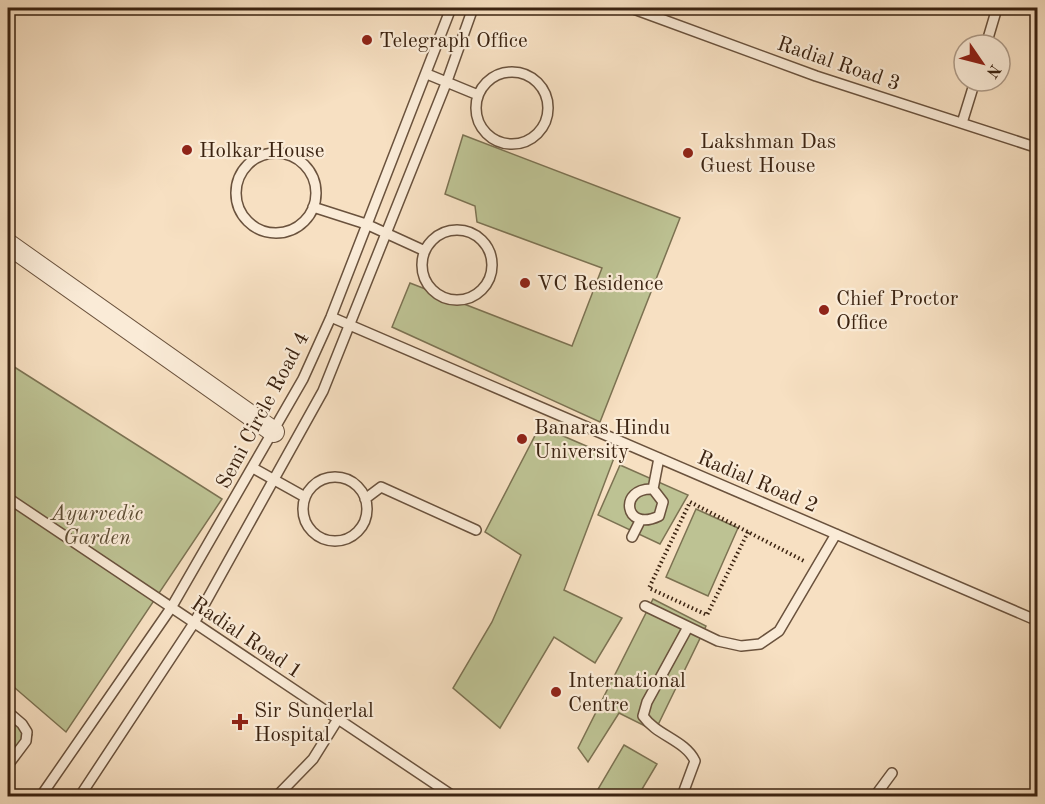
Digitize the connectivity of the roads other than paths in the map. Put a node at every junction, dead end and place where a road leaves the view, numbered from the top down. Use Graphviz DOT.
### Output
graph roads {
  1 [pos="451,8"];
  2 [pos="472,8"];
  3 [pos="631,8"];
  4 [pos="997,8"];
  5 [pos="990,33"];
  6 [pos="427,74"];
  7 [pos="447,81"];
  8 [pos="971,93"];
  9 [pos="478,95"];
  10 [pos="962,123"];
  11 [pos="1038,148"];
  12 [pos="313,207"];
  13 [pos="366,224"];
  14 [pos="388,233"];
  15 [pos="8,243"];
  16 [pos="425,251"];
  17 [pos="331,317"];
  18 [pos="350,326"];
  19 [pos="274,432"];
  20 [pos="659,458"];
  21 [pos="253,468"];
  22 [pos="273,479"];
  23 [pos="653,489"];
  24 [pos="305,496"];
  25 [pos="8,498"];
  26 [pos="366,499"];
  27 [pos="640,521"];
  28 [pos="476,530"];
  29 [pos="836,534"];
  30 [pos="632,537"];
  31 [pos="645,606"];
  32 [pos="171,608"];
  33 [pos="1038,621"];
  34 [pos="194,623"];
  35 [pos="688,627"];
  36 [pos="8,712"];
  37 [pos="338,719"];
  38 [pos="8,765"];
  39 [pos="892,772"];
  40 [pos="41,796"];
  41 [pos="80,796"];
  42 [pos="277,796"];
  43 [pos="453,796"];
  44 [pos="681,796"];
  45 [pos="874,796"];
  1 -- 6 [label="lane, Semi Circle Road 4"];
  2 -- 7 [label="lane, Semi Circle Road 4"];
  3 -- 10 [label="lane, Radial Road 3"];
  4 -- 5 [label="lane"];
  6 -- 7 [label="lane"];
  6 -- 13 [label="lane, Semi Circle Road 4"];
  7 -- 9 [label="lane"];
  7 -- 14 [label="lane, Semi Circle Road 4"];
  8 -- 10 [label="lane"];
  9 -- 9 [label="lane"];
  10 -- 11 [label="lane, Radial Road 3"];
  12 -- 12 [label="lane"];
  12 -- 13 [label="lane"];
  13 -- 14 [label="lane"];
  13 -- 17 [label="lane, Semi Circle Road 4"];
  14 -- 16 [label="lane"];
  14 -- 18 [label="lane, Semi Circle Road 4"];
  15 -- 19 [label="street"];
  16 -- 16 [label="lane"];
  17 -- 18 [label="lane, Radial Road 2"];
  17 -- 19 [label="lane, Semi Circle Road 4"];
  18 -- 20 [label="lane, Radial Road 2"];
  18 -- 22 [label="lane, Semi Circle Road 4"];
  19 -- 21 [label="lane, Semi Circle Road 4"];
  20 -- 23 [label="lane"];
  20 -- 29 [label="lane, Radial Road 2"];
  21 -- 22 [label="lane"];
  21 -- 32 [label="lane, Semi Circle Road 4"];
  22 -- 24 [label="lane"];
  22 -- 34 [label="lane, Semi Circle Road 4"];
  23 -- 27 [label="lane"];
  23 -- 27 [label="lane"];
  24 -- 26 [label="lane"];
  24 -- 26 [label="lane"];
  25 -- 32 [label="lane, Radial Road 1"];
  26 -- 28 [label="lane"];
  27 -- 30 [label="lane"];
  29 -- 33 [label="lane, Radial Road 2"];
  29 -- 35 [label="lane"];
  31 -- 35 [label="lane"];
  32 -- 34 [label="lane, Radial Road 1"];
  32 -- 40 [label="lane, Semi Circle Road 4"];
  34 -- 37 [label="lane, Radial Road 1"];
  34 -- 41 [label="lane, Semi Circle Road 4"];
  35 -- 44 [label="lane"];
  36 -- 38 [label="lane"];
  37 -- 42 [label="lane"];
  37 -- 43 [label="lane, Radial Road 1"];
  39 -- 45 [label="lane"];
}
